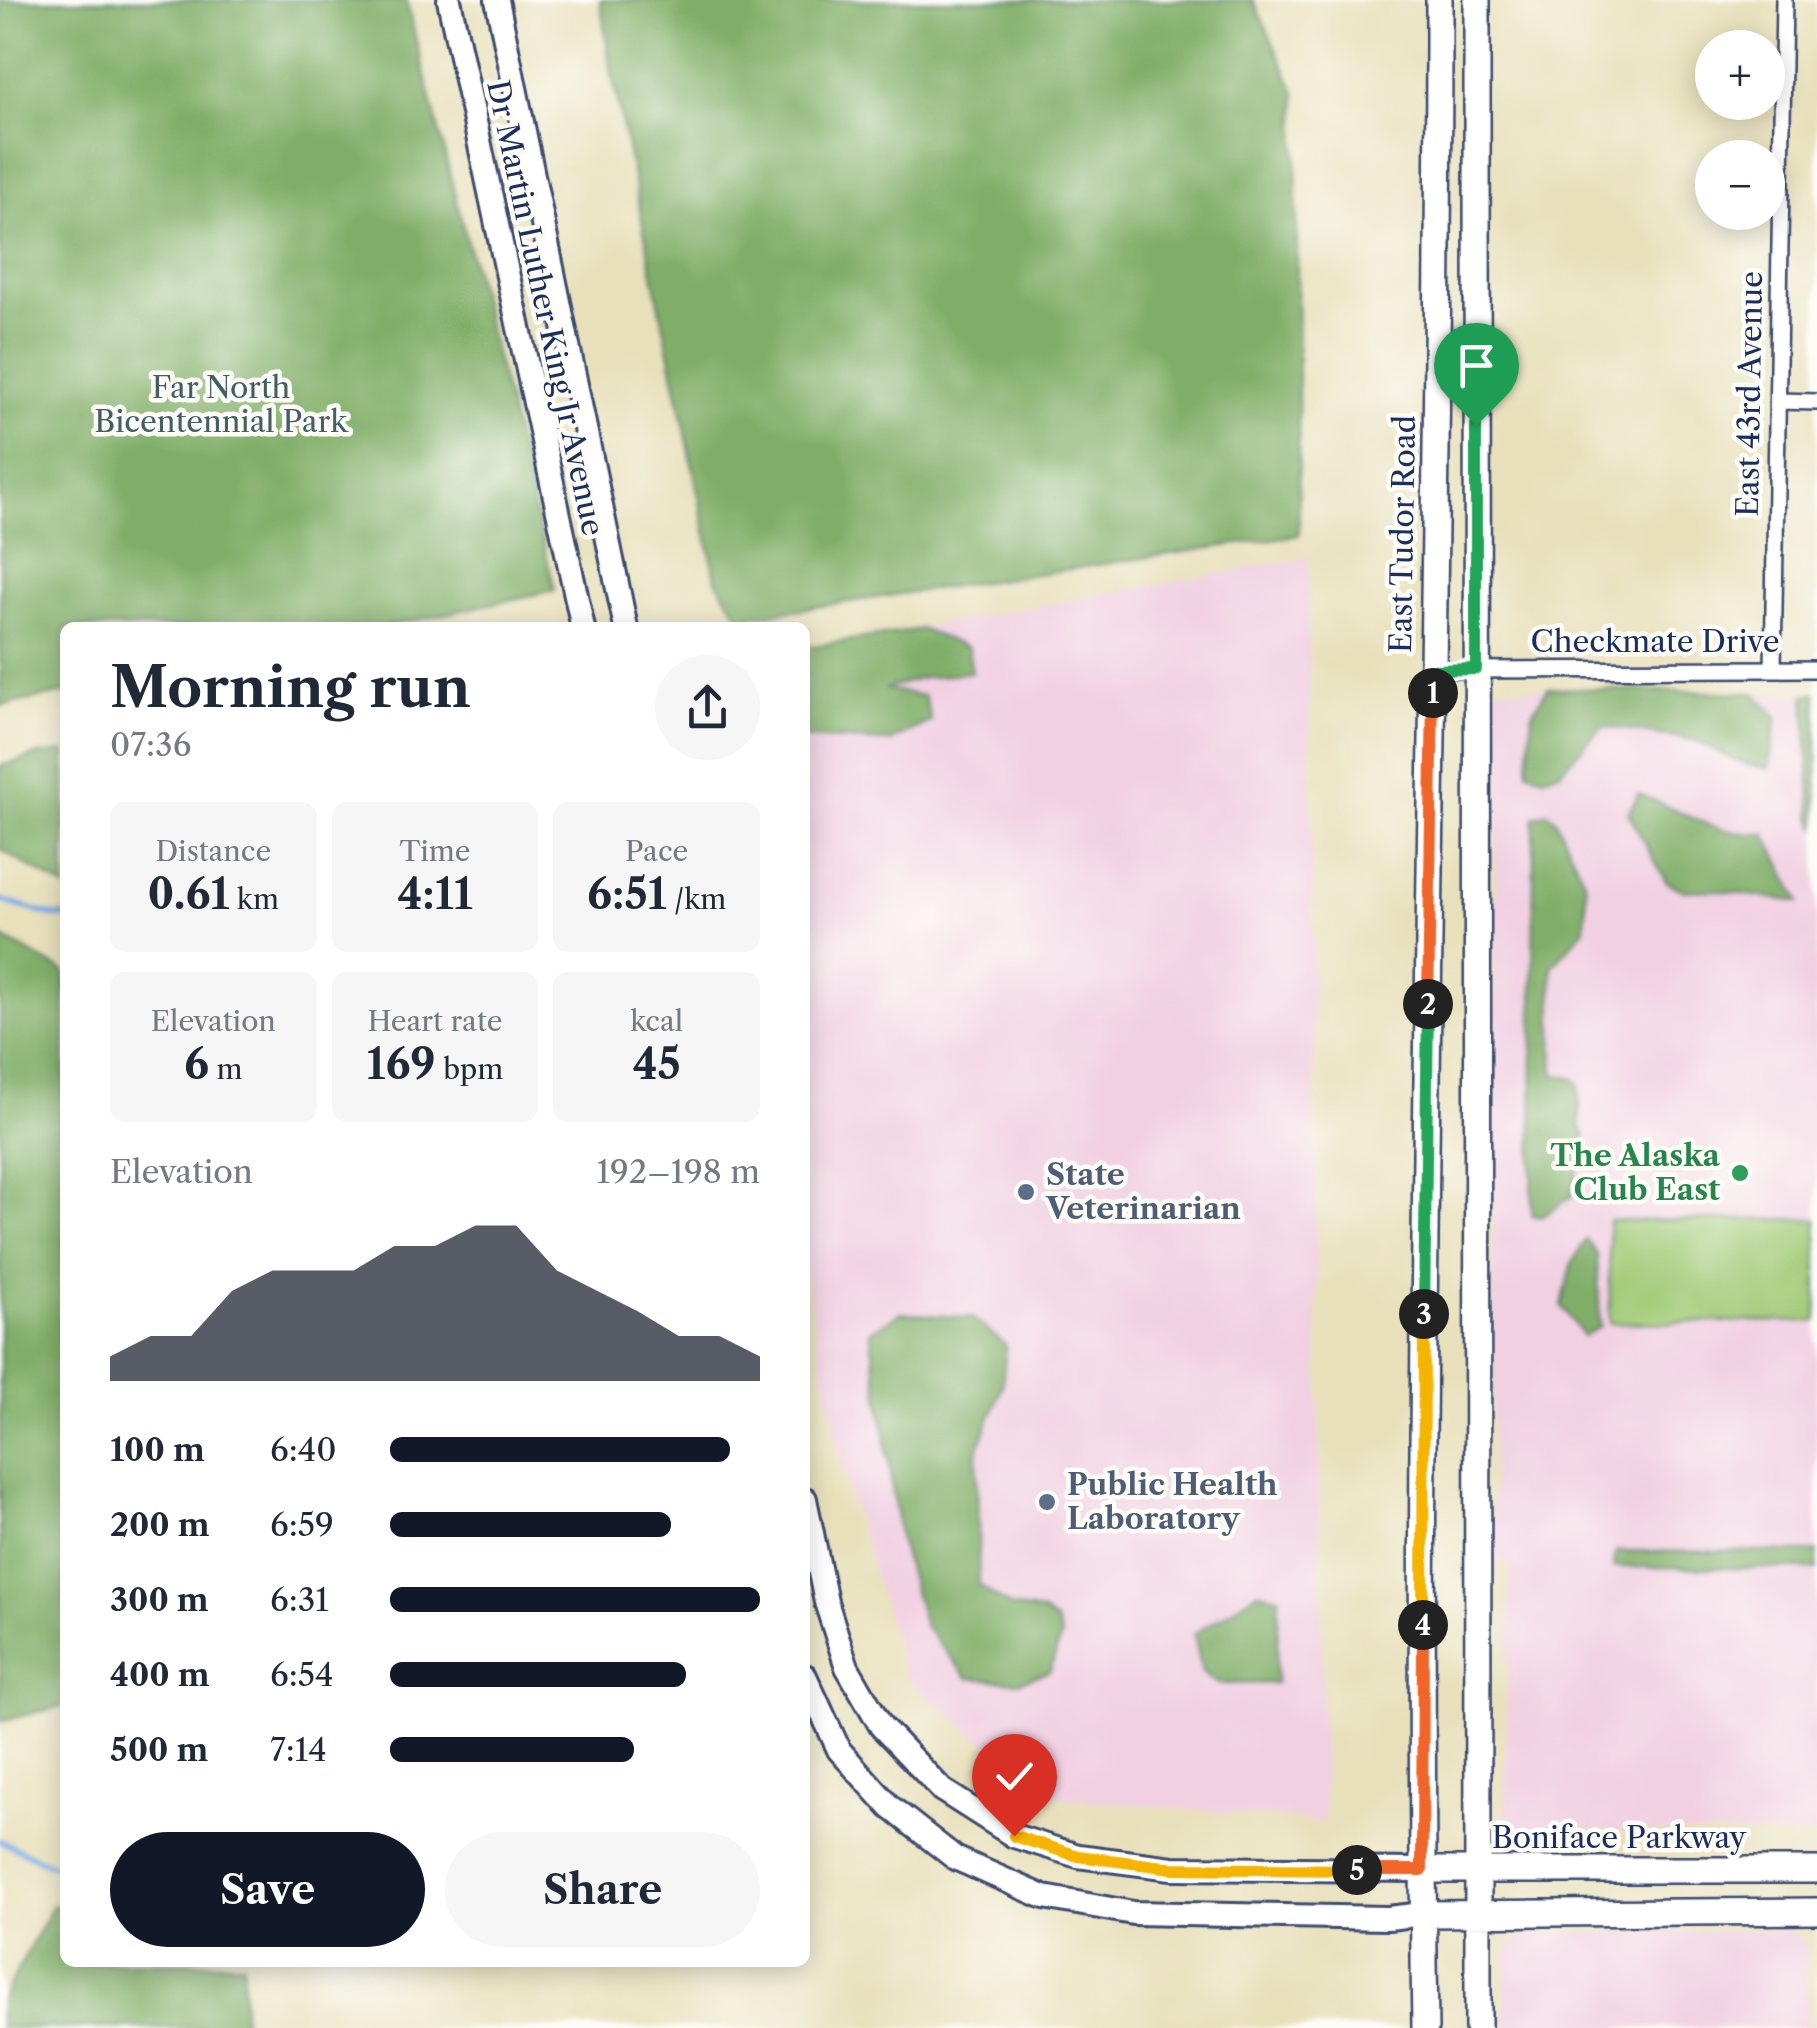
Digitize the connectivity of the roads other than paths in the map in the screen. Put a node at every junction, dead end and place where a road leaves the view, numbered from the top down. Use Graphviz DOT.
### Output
graph roads {
  1 [pos="449,0"];
  2 [pos="497,0"];
  3 [pos="1439,0"];
  4 [pos="1477,0"];
  5 [pos="1784,0"];
  6 [pos="1778,401"];
  7 [pos="1817,402"];
  8 [pos="581,622"];
  9 [pos="625,622"];
  10 [pos="1476,669"];
  11 [pos="1774,669"];
  12 [pos="1817,669"];
  13 [pos="1433,670"];
  14 [pos="810,1524"];
  15 [pos="810,1687"];
  16 [pos="1422,1870"];
  17 [pos="1477,1870"];
  18 [pos="1817,1870"];
  19 [pos="1817,1911"];
  20 [pos="1478,1913"];
  21 [pos="1423,1914"];
  22 [pos="1425,2028"];
  23 [pos="1478,2028"];
  1 -- 8 [label="street, Dr Martin Luther King Jr Avenue"];
  2 -- 9 [label="street, Dr Martin Luther King Jr Avenue"];
  3 -- 13 [label="main road, East Tudor Road"];
  4 -- 10 [label="main road"];
  5 -- 6 [label="street, East 43rd Avenue"];
  6 -- 7 [label="street"];
  6 -- 11 [label="street, East 43rd Avenue"];
  10 -- 11 [label="street, Checkmate Drive"];
  10 -- 13 [label="street, Checkmate Drive"];
  10 -- 17 [label="main road"];
  11 -- 12 [label="street, Checkmate Drive"];
  13 -- 16 [label="main road, East Tudor Road"];
  14 -- 16 [label="street"];
  15 -- 21 [label="street"];
  16 -- 17 [label="main road, Boniface Parkway"];
  16 -- 21 [label="main road, East Tudor Road"];
  17 -- 18 [label="main road, Boniface Parkway"];
  17 -- 20 [label="main road"];
  19 -- 20 [label="main road"];
  20 -- 21 [label="main road"];
  20 -- 23 [label="main road"];
  21 -- 22 [label="main road, East Tudor Road"];
}
